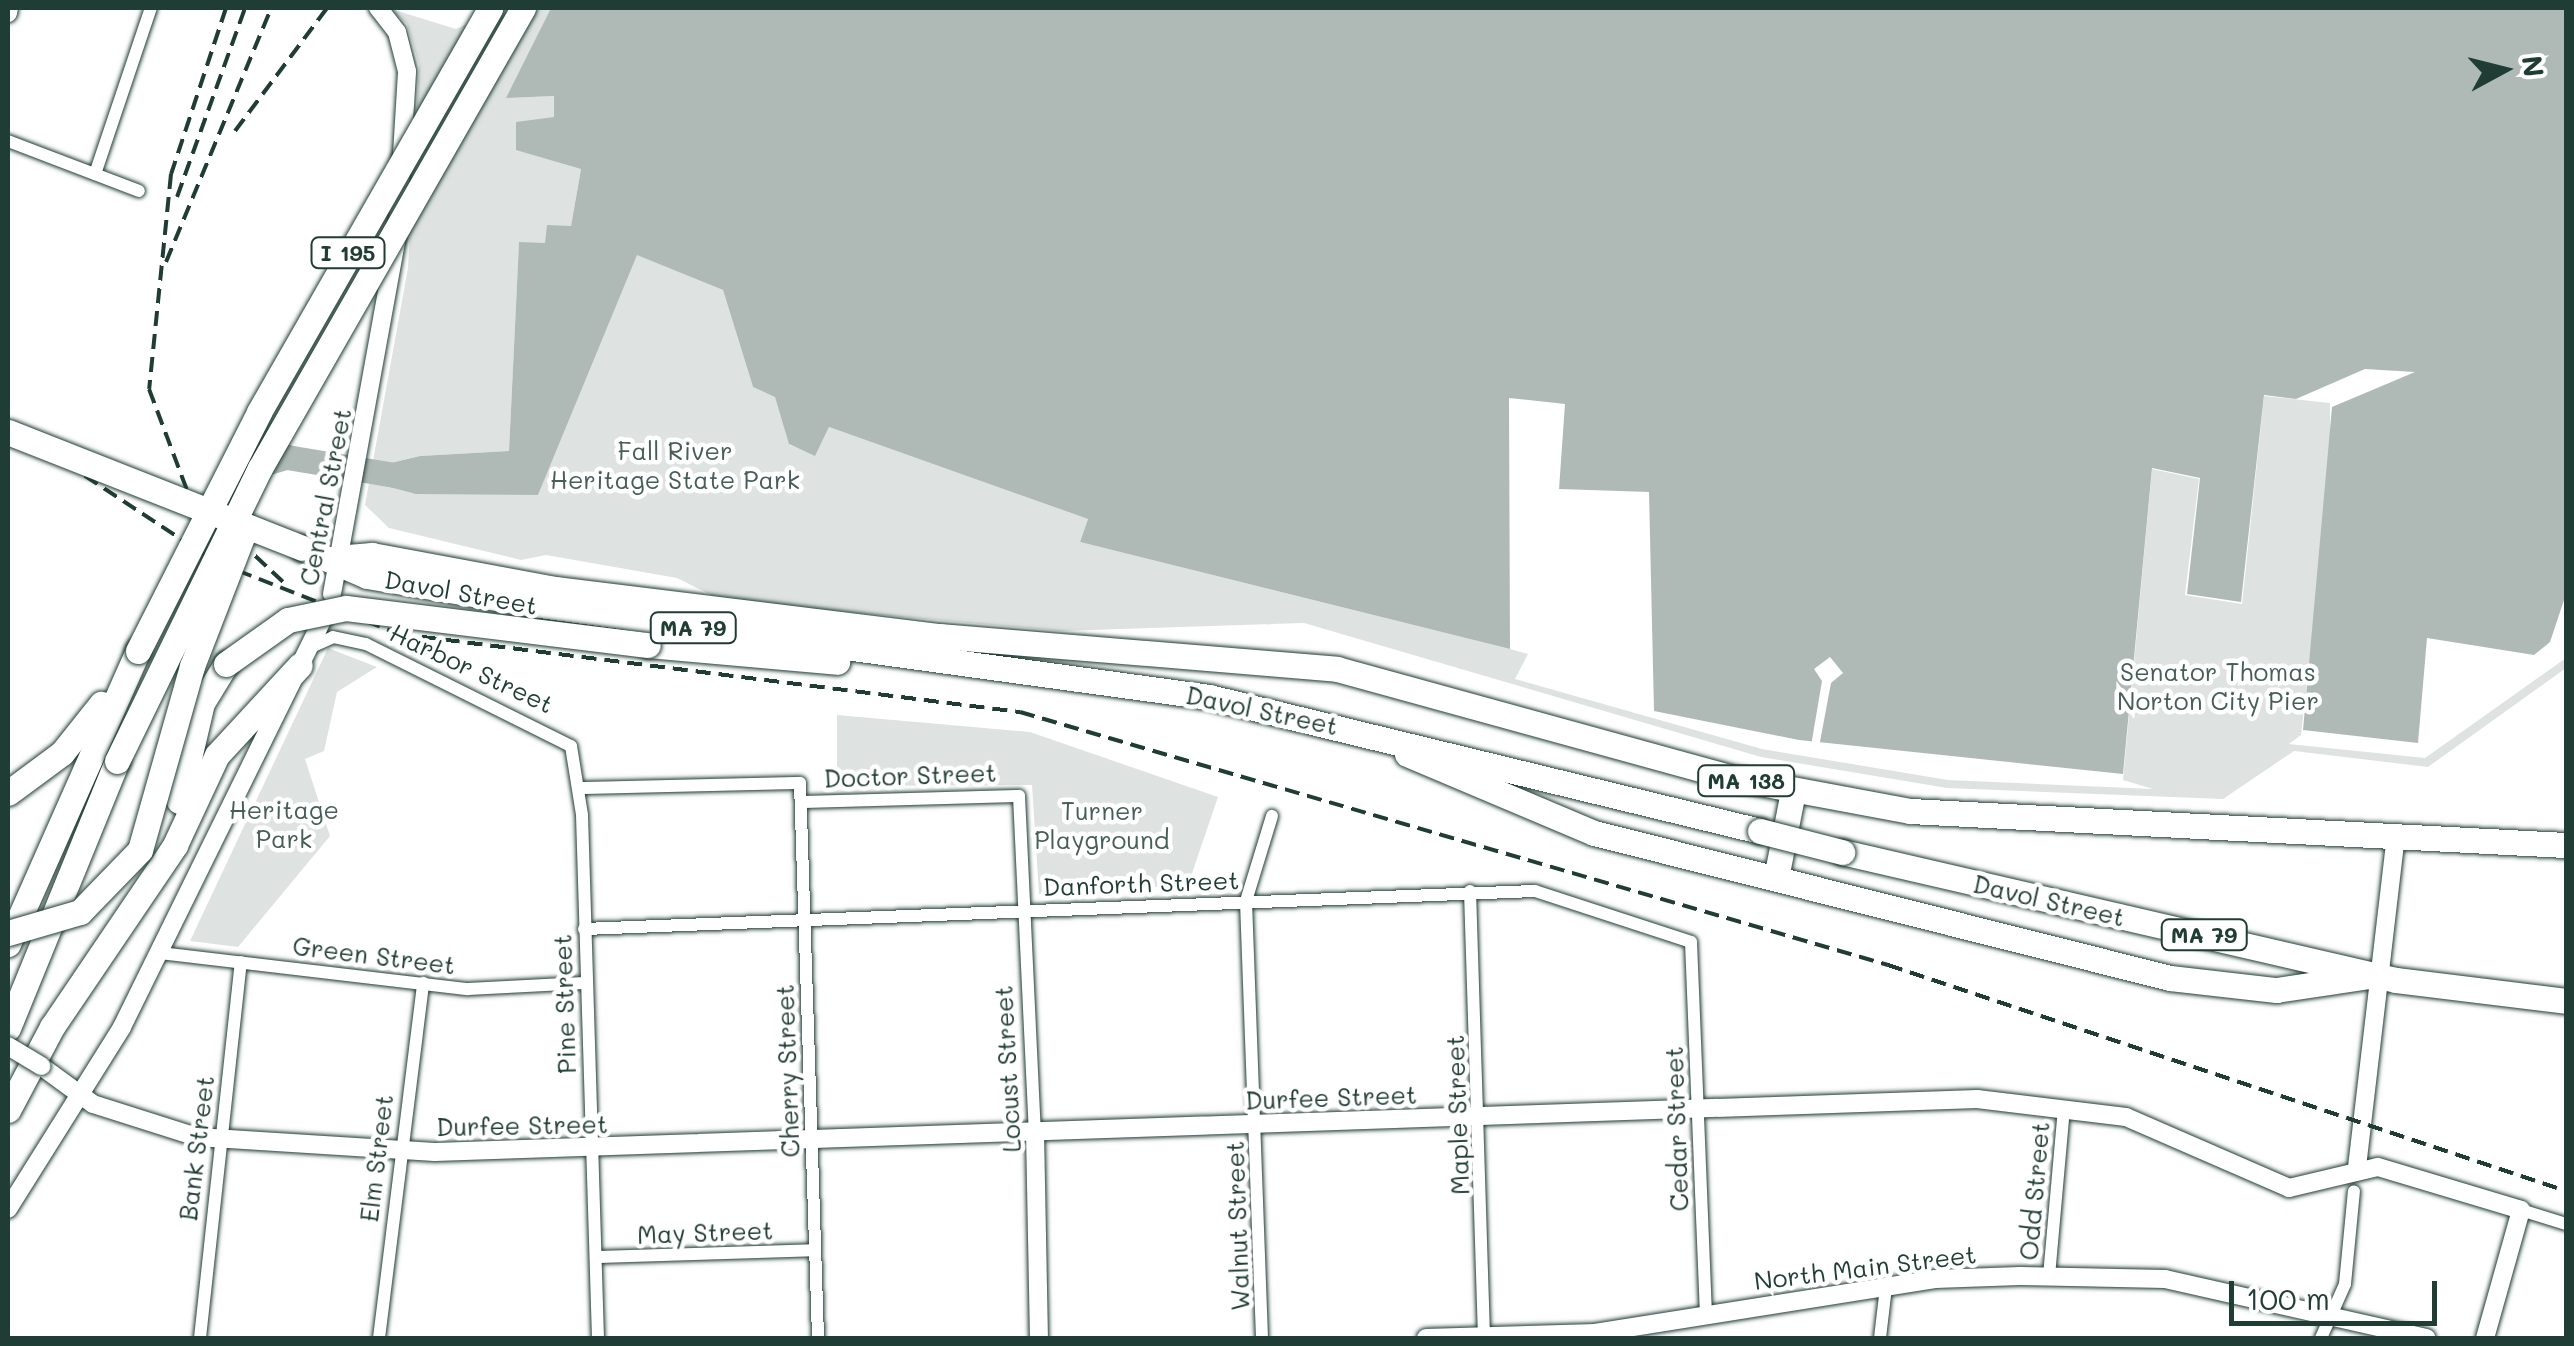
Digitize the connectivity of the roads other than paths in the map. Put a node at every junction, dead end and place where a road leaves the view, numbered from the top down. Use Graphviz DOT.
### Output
graph roads {
  1 [pos="151,8"];
  2 [pos="378,8"];
  3 [pos="490,8"];
  4 [pos="522,8"];
  5 [pos="8,141"];
  6 [pos="95,174"];
  7 [pos="139,191"];
  8 [pos="284,424"];
  9 [pos="8,432"];
  10 [pos="336,558"];
  11 [pos="939,636"];
  12 [pos="304,657"];
  13 [pos="1056,672"];
  14 [pos="1375,736"];
  15 [pos="82,745"];
  16 [pos="580,788"];
  17 [pos="1794,791"];
  18 [pos="8,793"];
  19 [pos="1020,798"];
  20 [pos="801,802"];
  21 [pos="1272,816"];
  22 [pos="2396,834"];
  23 [pos="2566,845"];
  24 [pos="1776,878"];
  25 [pos="1470,891"];
  26 [pos="1246,900"];
  27 [pos="138,903"];
  28 [pos="1025,910"];
  29 [pos="805,917"];
  30 [pos="584,928"];
  31 [pos="8,933"];
  32 [pos="1691,942"];
  33 [pos="8,944"];
  34 [pos="160,953"];
  35 [pos="240,962"];
  36 [pos="2375,976"];
  37 [pos="423,983"];
  38 [pos="584,983"];
  39 [pos="2566,1000"];
  40 [pos="8,1028"];
  41 [pos="8,1046"];
  42 [pos="78,1094"];
  43 [pos="1698,1106"];
  44 [pos="2064,1109"];
  45 [pos="8,1110"];
  46 [pos="1481,1115"];
  47 [pos="1257,1125"];
  48 [pos="1035,1132"];
  49 [pos="220,1140"];
  50 [pos="812,1141"];
  51 [pos="400,1150"];
  52 [pos="592,1150"];
  53 [pos="2357,1168"];
  54 [pos="2354,1191"];
  55 [pos="8,1209"];
  56 [pos="2521,1210"];
  57 [pos="2566,1224"];
  58 [pos="815,1250"];
  59 [pos="597,1257"];
  60 [pos="2049,1276"];
  61 [pos="1886,1287"];
  62 [pos="2333,1312"];
  63 [pos="1706,1314"];
  64 [pos="2484,1332"];
  65 [pos="1484,1337"];
  66 [pos="200,1338"];
  67 [pos="379,1338"];
  68 [pos="598,1338"];
  69 [pos="818,1338"];
  70 [pos="1039,1338"];
  71 [pos="1262,1338"];
  72 [pos="1426,1338"];
  73 [pos="1880,1338"];
  74 [pos="2321,1338"];
  75 [pos="2426,1338"];
  76 [pos="2465,1338"];
  1 -- 6 [label="street"];
  2 -- 10 [label="main road, Central Street"];
  3 -- 15 [label="highway, I 195, bridge"];
  4 -- 8 [label="highway, I 195, bridge"];
  5 -- 6 [label="street"];
  6 -- 7 [label="street"];
  8 -- 31 [label="highway, bridge"];
  8 -- 40 [label="highway, I 195, bridge"];
  9 -- 10 [label="highway, MA 79, bridge"];
  10 -- 11 [label="highway, Davol Street / MA 79"];
  10 -- 12 [label="main road, Central Street, bridge"];
  10 -- 13 [label="highway, Davol Street / MA 79"];
  11 -- 17 [label="highway, Davol Street / MA 138"];
  12 -- 16 [label="street, Harbor Street"];
  12 -- 27 [label="highway"];
  12 -- 34 [label="main road, Central Street"];
  13 -- 14 [label="highway, Davol Street"];
  13 -- 27 [label="highway, bridge"];
  14 -- 24 [label="highway"];
  14 -- 36 [label="highway, Davol Street / MA 79, bridge"];
  15 -- 18 [label="highway"];
  15 -- 33 [label="highway"];
  16 -- 20 [label="street"];
  16 -- 30 [label="street, Pine Street"];
  17 -- 22 [label="highway, Davol Street / MA 138"];
  17 -- 24 [label="highway"];
  19 -- 20 [label="street, Doctor Street"];
  19 -- 28 [label="street, Locust Street"];
  20 -- 29 [label="street, Cherry Street"];
  21 -- 26 [label="street, Walnut Street"];
  22 -- 23 [label="highway, Davol Street / MA 138"];
  22 -- 36 [label="main road"];
  24 -- 36 [label="highway"];
  25 -- 26 [label="street, Danforth Street"];
  25 -- 32 [label="street, Danforth Street"];
  25 -- 46 [label="street, Maple Street"];
  26 -- 28 [label="street, Danforth Street"];
  26 -- 47 [label="street, Walnut Street"];
  27 -- 45 [label="highway"];
  28 -- 29 [label="street, Danforth Street"];
  28 -- 48 [label="street, Locust Street"];
  29 -- 30 [label="street, Danforth Street"];
  29 -- 50 [label="street, Cherry Street"];
  30 -- 38 [label="street, Pine Street"];
  32 -- 43 [label="street, Cedar Street"];
  34 -- 35 [label="street, Green Street"];
  34 -- 42 [label="main road, Central Street"];
  35 -- 37 [label="street, Green Street"];
  35 -- 49 [label="street, Bank Street"];
  36 -- 39 [label="highway, Davol Street"];
  36 -- 53 [label="main road"];
  37 -- 38 [label="street, Green Street"];
  37 -- 51 [label="street, Elm Street"];
  38 -- 52 [label="street, Pine Street"];
  41 -- 42 [label="main road, Durfee Street, bridge"];
  42 -- 49 [label="main road, Durfee Street"];
  42 -- 55 [label="main road, Central Street"];
  43 -- 44 [label="main road, Durfee Street"];
  43 -- 46 [label="main road, Durfee Street"];
  43 -- 63 [label="street, Cedar Street"];
  44 -- 53 [label="main road, Durfee Street"];
  44 -- 60 [label="street, Odd Street"];
  46 -- 47 [label="main road, Durfee Street"];
  46 -- 65 [label="street, Maple Street"];
  47 -- 48 [label="main road, Durfee Street"];
  47 -- 71 [label="street, Walnut Street"];
  48 -- 50 [label="main road, Durfee Street"];
  48 -- 70 [label="main road, Locust Street"];
  49 -- 51 [label="main road, Durfee Street"];
  49 -- 66 [label="street, Bank Street"];
  50 -- 52 [label="main road, Durfee Street"];
  50 -- 58 [label="street, Cherry Street"];
  51 -- 52 [label="main road, Durfee Street"];
  51 -- 67 [label="street, Elm Street"];
  52 -- 59 [label="street, Pine Street"];
  53 -- 56 [label="main road"];
  54 -- 62 [label="street"];
  56 -- 57 [label="street"];
  56 -- 64 [label="main road"];
  58 -- 59 [label="street, May Street"];
  58 -- 69 [label="street, Cherry Street"];
  59 -- 68 [label="street, Pine Street"];
  60 -- 61 [label="main road, North Main Street"];
  60 -- 62 [label="main road, North Main Street"];
  61 -- 63 [label="main road, North Main Street"];
  61 -- 73 [label="street"];
  62 -- 74 [label="street"];
  62 -- 75 [label="main road, North Main Street"];
  63 -- 65 [label="main road, North Main Street"];
  64 -- 76 [label="main road"];
  65 -- 72 [label="main road, North Main Street"];
}
